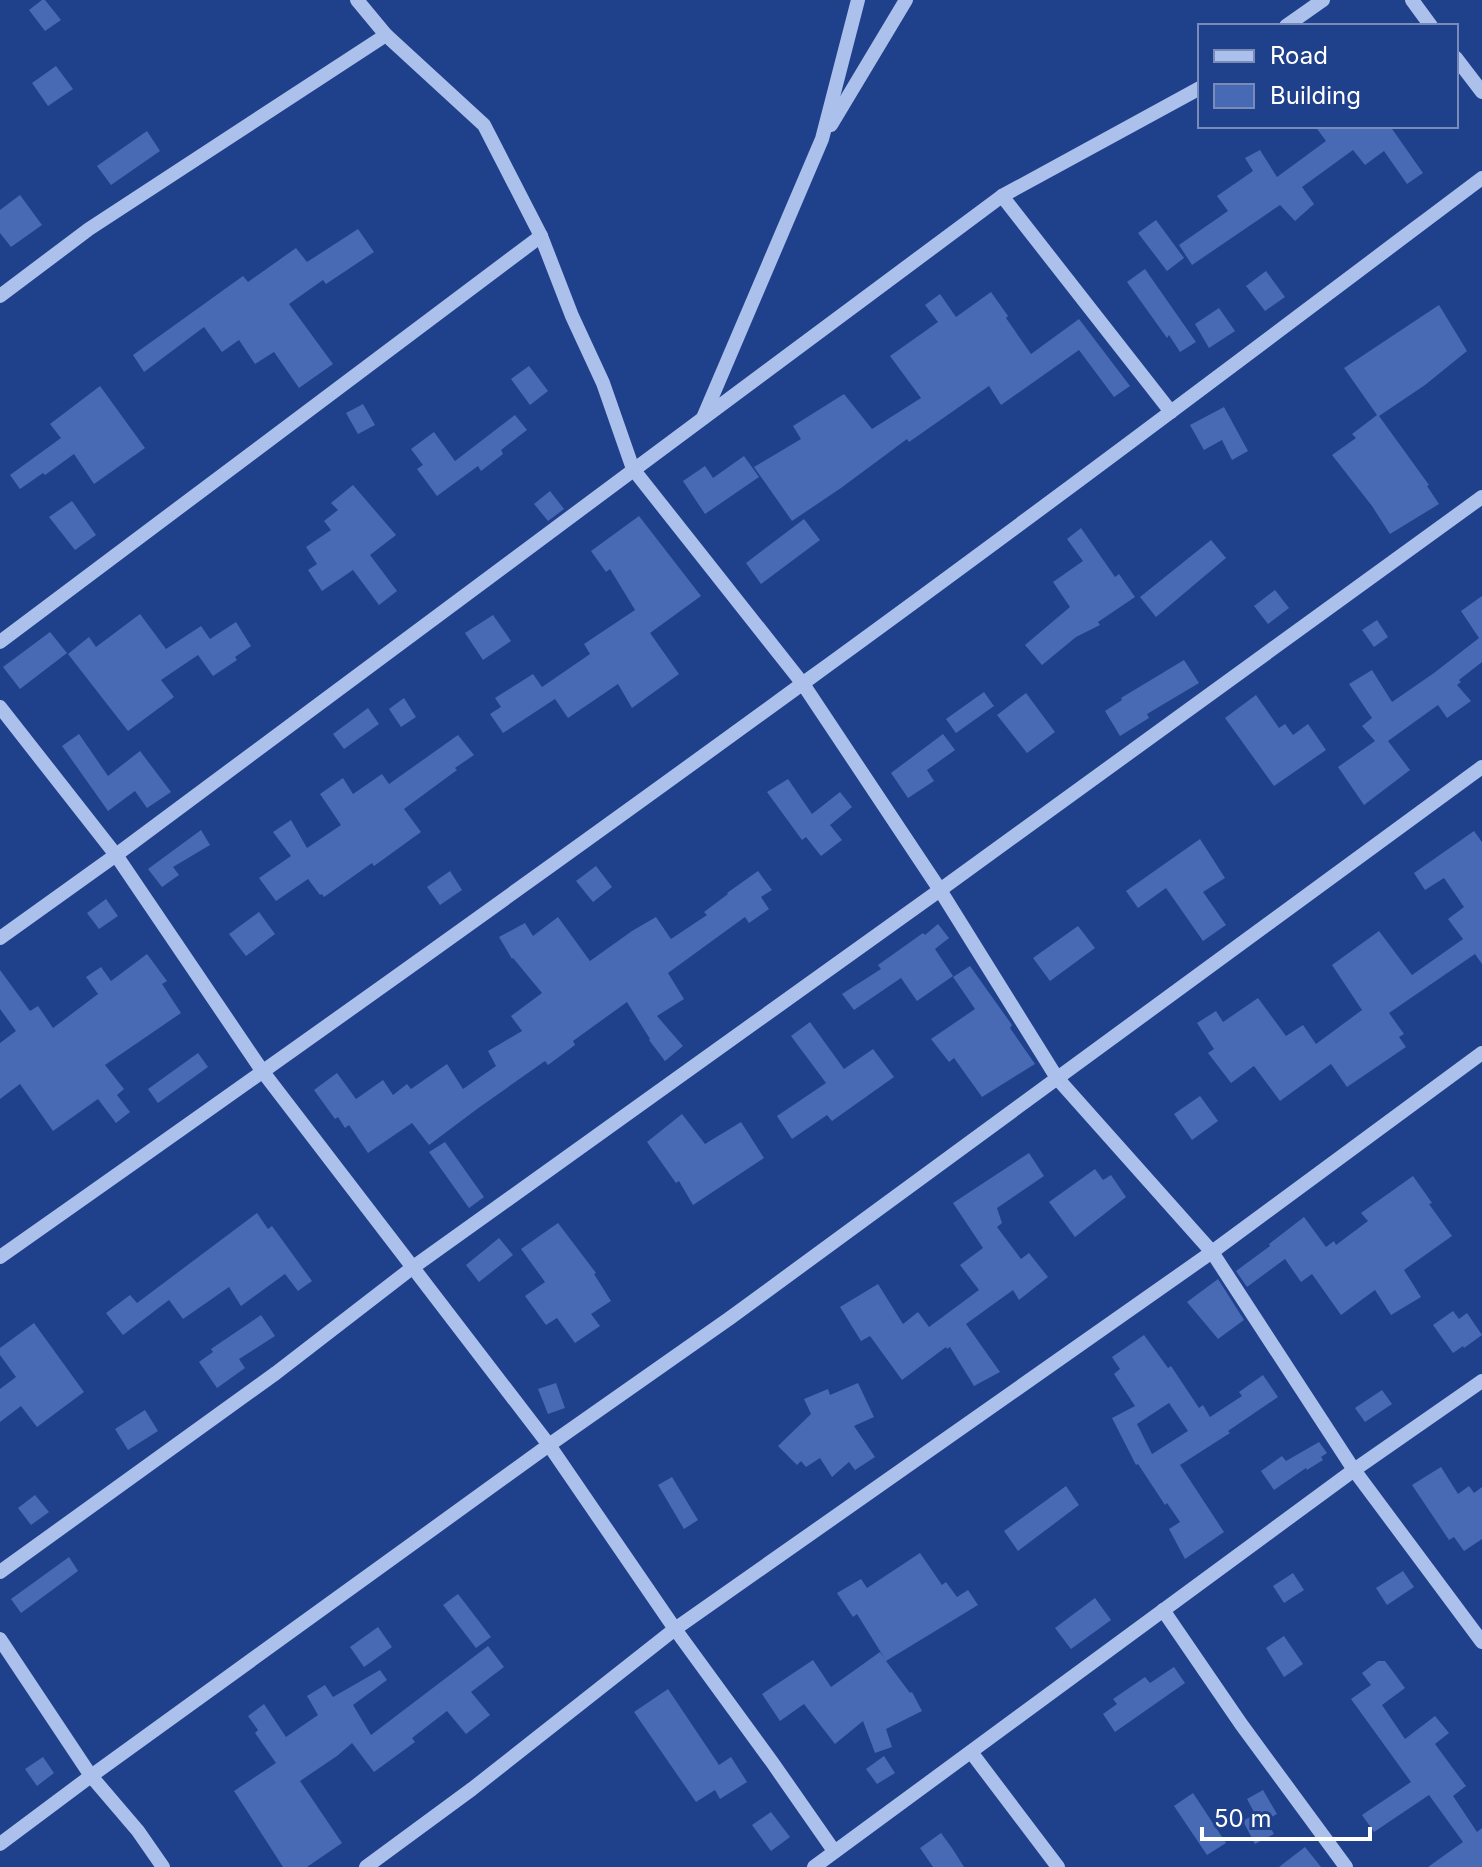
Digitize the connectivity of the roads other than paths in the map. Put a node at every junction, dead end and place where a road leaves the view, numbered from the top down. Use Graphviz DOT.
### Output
graph roads {
  1 [pos="357,0"];
  2 [pos="858,0"];
  3 [pos="906,0"];
  4 [pos="1323,0"];
  5 [pos="1412,0"];
  6 [pos="1289,24"];
  7 [pos="1430,24"];
  8 [pos="386,35"];
  9 [pos="1458,61"];
  10 [pos="1198,89"];
  11 [pos="1482,92"];
  12 [pos="822,139"];
  13 [pos="1482,178"];
  14 [pos="1002,196"];
  15 [pos="541,236"];
  16 [pos="0,296"];
  17 [pos="1171,412"];
  18 [pos="703,418"];
  19 [pos="633,469"];
  20 [pos="1482,497"];
  21 [pos="0,642"];
  22 [pos="803,684"];
  23 [pos="0,707"];
  24 [pos="1482,767"];
  25 [pos="116,855"];
  26 [pos="940,890"];
  27 [pos="0,938"];
  28 [pos="1482,1053"];
  29 [pos="263,1072"];
  30 [pos="1057,1078"];
  31 [pos="1212,1252"];
  32 [pos="0,1257"];
  33 [pos="412,1268"];
  34 [pos="1482,1381"];
  35 [pos="549,1445"];
  36 [pos="1354,1470"];
  37 [pos="0,1572"];
  38 [pos="1163,1610"];
  39 [pos="675,1629"];
  40 [pos="0,1639"];
  41 [pos="1482,1642"];
  42 [pos="971,1752"];
  43 [pos="91,1776"];
  44 [pos="0,1844"];
  45 [pos="834,1851"];
  46 [pos="163,1867"];
  47 [pos="366,1867"];
  48 [pos="814,1867"];
  49 [pos="1058,1867"];
  50 [pos="1346,1867"];
  1 -- 8 [label="street"];
  2 -- 12 [label="street"];
  3 -- 12 [label="street"];
  4 -- 6 [label="street"];
  5 -- 7 [label="street"];
  8 -- 15 [label="street"];
  8 -- 16 [label="street"];
  9 -- 11 [label="street"];
  10 -- 14 [label="street"];
  12 -- 18 [label="street"];
  13 -- 17 [label="street"];
  14 -- 17 [label="street"];
  14 -- 18 [label="street"];
  15 -- 19 [label="street"];
  15 -- 21 [label="street"];
  17 -- 22 [label="street"];
  18 -- 19 [label="street"];
  19 -- 22 [label="street"];
  19 -- 25 [label="street"];
  20 -- 26 [label="street"];
  22 -- 26 [label="street"];
  22 -- 29 [label="street"];
  23 -- 25 [label="street"];
  24 -- 30 [label="street"];
  25 -- 27 [label="street"];
  25 -- 29 [label="street"];
  26 -- 30 [label="street"];
  26 -- 33 [label="street"];
  28 -- 31 [label="street"];
  29 -- 32 [label="street"];
  29 -- 33 [label="street"];
  30 -- 31 [label="street"];
  30 -- 35 [label="street"];
  31 -- 36 [label="street"];
  31 -- 39 [label="street"];
  33 -- 35 [label="street"];
  33 -- 37 [label="street"];
  34 -- 36 [label="street"];
  35 -- 39 [label="street"];
  35 -- 43 [label="street"];
  36 -- 38 [label="street"];
  36 -- 41 [label="street"];
  38 -- 42 [label="street"];
  38 -- 50 [label="street"];
  39 -- 45 [label="street"];
  39 -- 47 [label="street"];
  40 -- 43 [label="street"];
  42 -- 45 [label="street"];
  42 -- 49 [label="street"];
  43 -- 44 [label="street"];
  43 -- 46 [label="street"];
  45 -- 48 [label="street"];
}
